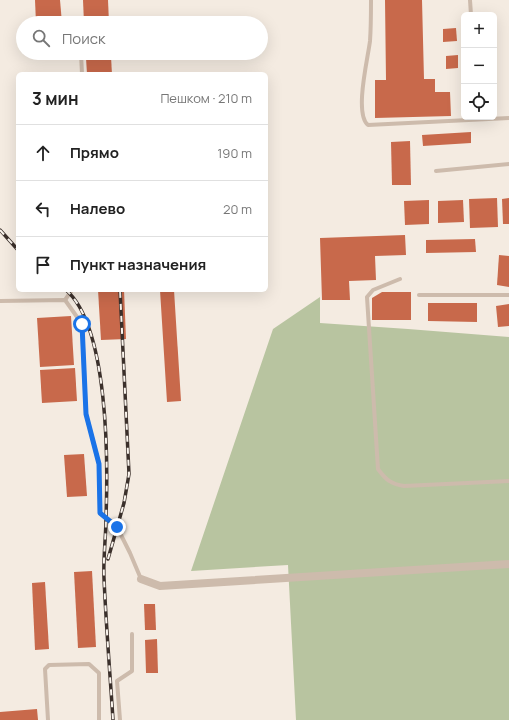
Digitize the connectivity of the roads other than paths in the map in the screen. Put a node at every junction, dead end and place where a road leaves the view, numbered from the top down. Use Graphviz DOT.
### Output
graph roads {
  1 [pos="371,0"];
  2 [pos="470,0"];
  3 [pos="471,12"];
  4 [pos="81,60"];
  5 [pos="82,72"];
  6 [pos="497,118"];
  7 [pos="509,118"];
  8 [pos="461,120"];
  9 [pos="509,164"];
  10 [pos="436,172"];
  11 [pos="400,279"];
  12 [pos="71,292"];
  13 [pos="419,295"];
  14 [pos="509,295"];
  15 [pos="65,300"];
  16 [pos="0,301"];
  17 [pos="509,481"];
  18 [pos="509,564"];
  19 [pos="140,579"];
  20 [pos="132,634"];
  21 [pos="48,720"];
  22 [pos="99,720"];
  23 [pos="120,720"];
  1 -- 8 [label="lane"];
  2 -- 3 [label="lane"];
  4 -- 5 [label="lane"];
  6 -- 7 [label="lane"];
  9 -- 10 [label="lane"];
  11 -- 17 [label="lane"];
  12 -- 15 [label="lane"];
  13 -- 14 [label="lane"];
  15 -- 16 [label="lane"];
  15 -- 19 [label="lane"];
  18 -- 19 [label="street"];
  20 -- 23 [label="lane"];
  21 -- 22 [label="lane"];
}
